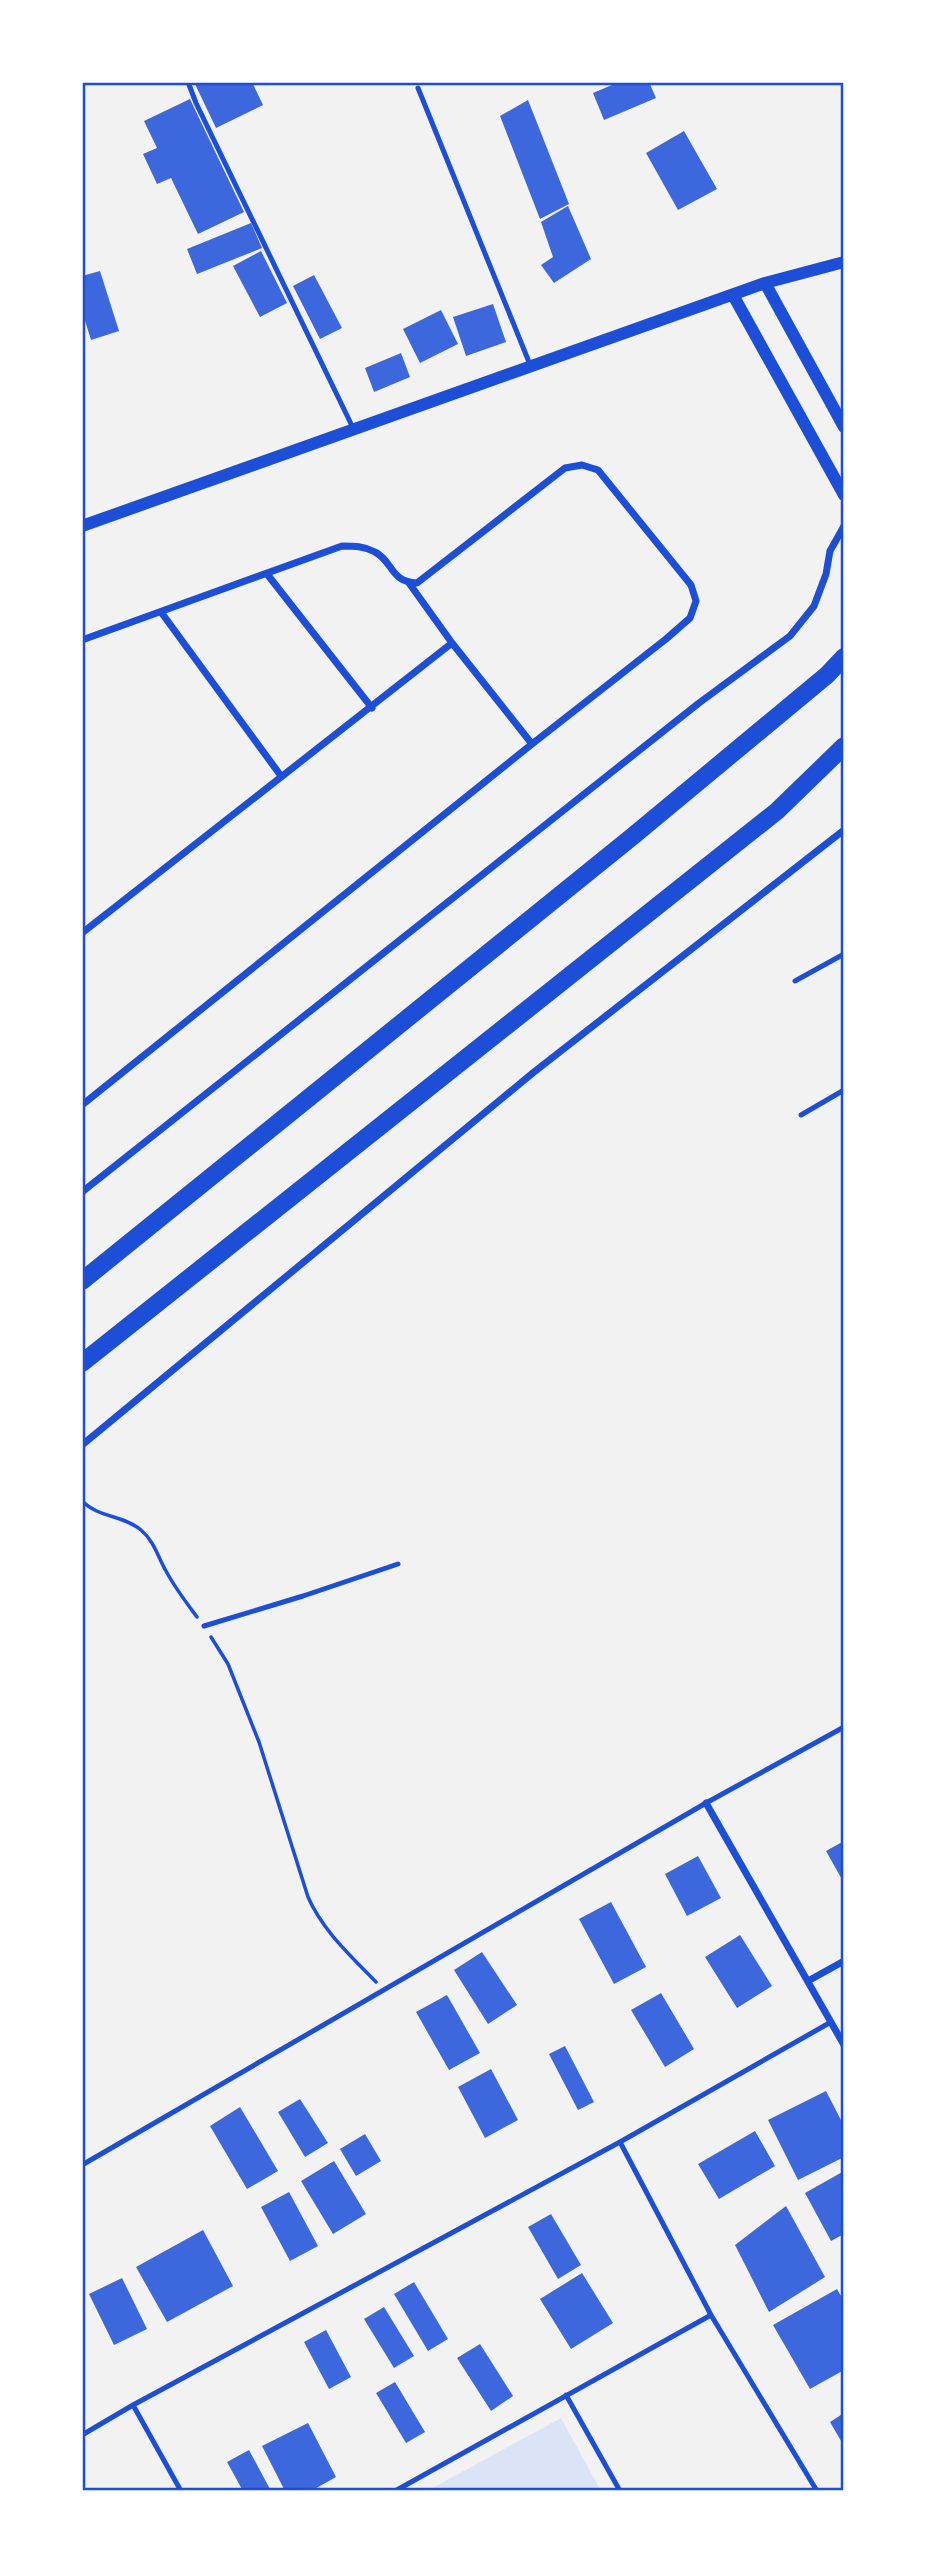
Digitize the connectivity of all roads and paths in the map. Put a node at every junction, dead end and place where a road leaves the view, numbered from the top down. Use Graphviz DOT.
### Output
graph roads {
  1 [pos="188,82"];
  2 [pos="418,88"];
  3 [pos="844,262"];
  4 [pos="765,283"];
  5 [pos="733,295"];
  6 [pos="531,367"];
  7 [pos="844,426"];
  8 [pos="354,430"];
  9 [pos="844,495"];
  10 [pos="82,526"];
  11 [pos="844,526"];
  12 [pos="267,574"];
  13 [pos="409,583"];
  14 [pos="161,612"];
  15 [pos="82,640"];
  16 [pos="452,643"];
  17 [pos="844,657"];
  18 [pos="372,708"];
  19 [pos="532,744"];
  20 [pos="844,746"];
  21 [pos="281,776"];
  22 [pos="844,830"];
  23 [pos="82,933"];
  24 [pos="844,954"];
  25 [pos="795,981"];
  26 [pos="844,1090"];
  27 [pos="82,1105"];
  28 [pos="801,1115"];
  29 [pos="82,1192"];
  30 [pos="82,1281"];
  31 [pos="82,1363"];
  32 [pos="82,1445"];
  33 [pos="83,1505"];
  34 [pos="398,1563"];
  35 [pos="204,1626"];
  36 [pos="844,1727"];
  37 [pos="706,1803"];
  38 [pos="844,1961"];
  39 [pos="808,1981"];
  40 [pos="385,1991"];
  41 [pos="831,2022"];
  42 [pos="844,2045"];
  43 [pos="620,2141"];
  44 [pos="82,2165"];
  45 [pos="711,2315"];
  46 [pos="566,2395"];
  47 [pos="133,2404"];
  48 [pos="82,2435"];
  49 [pos="181,2491"];
  50 [pos="395,2491"];
  51 [pos="620,2491"];
  52 [pos="817,2491"];
  1 -- 8 [label="lane"];
  2 -- 6 [label="lane"];
  3 -- 4 [label="street"];
  4 -- 5 [label="street"];
  4 -- 7 [label="street"];
  5 -- 6 [label="street"];
  5 -- 9 [label="street"];
  6 -- 8 [label="street"];
  8 -- 10 [label="street"];
  11 -- 29 [label="street"];
  12 -- 13 [label="street"];
  12 -- 14 [label="street"];
  12 -- 18 [label="street"];
  13 -- 16 [label="street"];
  13 -- 19 [label="street"];
  14 -- 15 [label="street"];
  14 -- 21 [label="street"];
  16 -- 18 [label="street"];
  16 -- 19 [label="street"];
  17 -- 30 [label="main road"];
  18 -- 21 [label="street"];
  19 -- 27 [label="street"];
  20 -- 31 [label="main road"];
  21 -- 23 [label="street"];
  22 -- 32 [label="street"];
  24 -- 25 [label="lane"];
  26 -- 28 [label="lane"];
  33 -- 35 [label="path"];
  34 -- 35 [label="lane"];
  35 -- 40 [label="path"];
  36 -- 37 [label="lane"];
  37 -- 39 [label="street"];
  37 -- 40 [label="lane"];
  38 -- 39 [label="street"];
  39 -- 41 [label="street"];
  40 -- 44 [label="lane"];
  41 -- 42 [label="street"];
  41 -- 43 [label="lane"];
  43 -- 45 [label="lane"];
  43 -- 47 [label="lane"];
  45 -- 46 [label="lane"];
  45 -- 52 [label="lane"];
  46 -- 50 [label="lane"];
  46 -- 51 [label="lane"];
  47 -- 48 [label="lane"];
  47 -- 49 [label="lane"];
}
